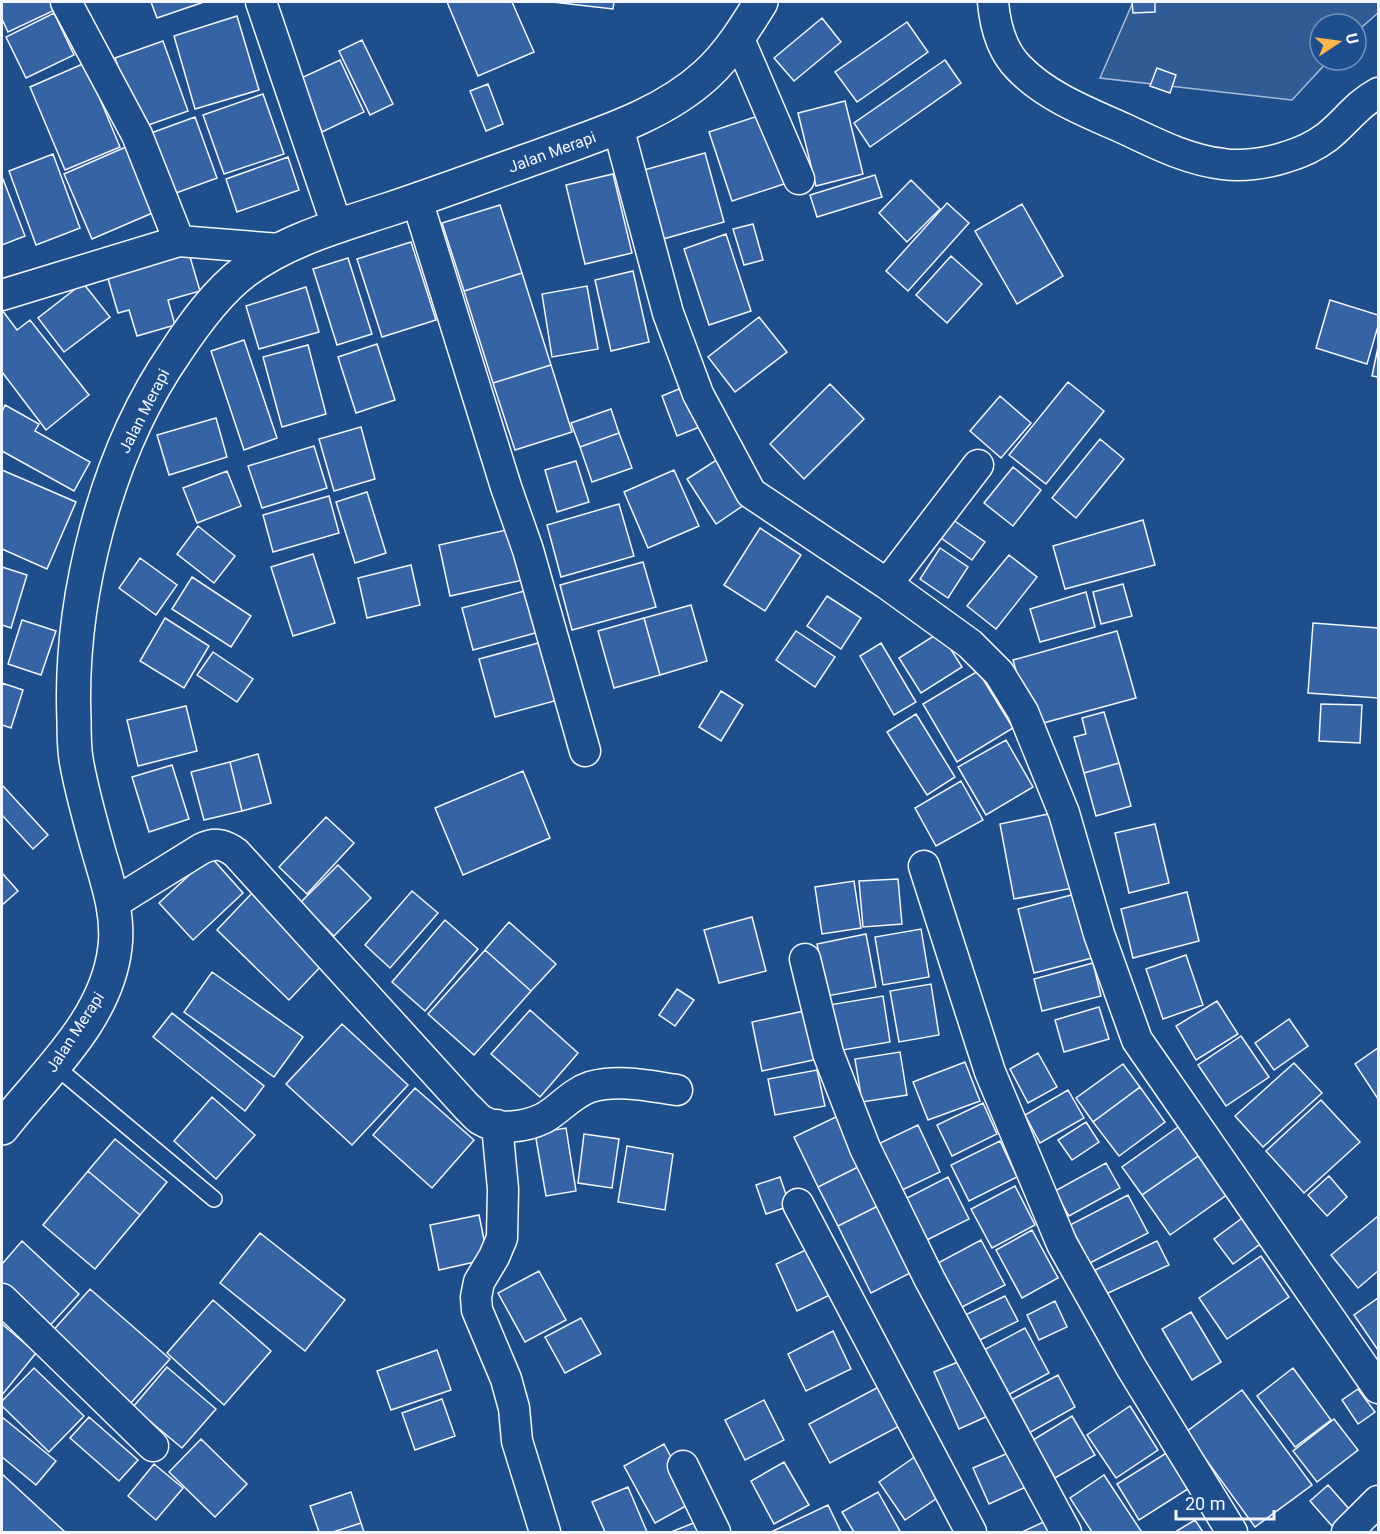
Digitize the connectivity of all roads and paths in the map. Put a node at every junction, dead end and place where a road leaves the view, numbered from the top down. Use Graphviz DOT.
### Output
graph roads {
  1 [pos="66,2"];
  2 [pos="261,2"];
  3 [pos="761,2"];
  4 [pos="993,2"];
  5 [pos="739,39"];
  6 [pos="1378,93"];
  7 [pos="618,128"];
  8 [pos="799,180"];
  9 [pos="417,200"];
  10 [pos="337,226"];
  11 [pos="179,241"];
  12 [pos="279,249"];
  13 [pos="2,295"];
  14 [pos="978,465"];
  15 [pos="887,584"];
  16 [pos="585,751"];
  17 [pos="924,866"];
  18 [pos="114,903"];
  19 [pos="805,959"];
  20 [pos="55,1066"];
  21 [pos="677,1090"];
  22 [pos="3,1123"];
  23 [pos="497,1125"];
  24 [pos="214,1199"];
  25 [pos="798,1204"];
  26 [pos="2,1299"];
  27 [pos="1378,1388"];
  28 [pos="153,1446"];
  29 [pos="683,1466"];
  30 [pos="1378,1501"];
  31 [pos="546,1533"];
  32 [pos="715,1533"];
  33 [pos="971,1533"];
  34 [pos="1066,1533"];
  35 [pos="1232,1533"];
  36 [pos="1347,1533"];
  1 -- 11 [label="street"];
  2 -- 10 [label="street"];
  3 -- 5 [label="main road, Jalan Merapi"];
  4 -- 6 [label="street"];
  5 -- 7 [label="main road, Jalan Merapi"];
  5 -- 8 [label="street"];
  7 -- 9 [label="main road, Jalan Merapi"];
  7 -- 15 [label="street"];
  9 -- 10 [label="main road, Jalan Merapi"];
  9 -- 16 [label="street"];
  10 -- 12 [label="main road, Jalan Merapi"];
  11 -- 12 [label="street"];
  11 -- 13 [label="street"];
  12 -- 18 [label="main road, Jalan Merapi"];
  14 -- 15 [label="street"];
  15 -- 27 [label="street"];
  17 -- 35 [label="street"];
  18 -- 20 [label="main road, Jalan Merapi"];
  18 -- 23 [label="street"];
  19 -- 34 [label="street"];
  20 -- 22 [label="main road, Jalan Merapi"];
  20 -- 24 [label="lane"];
  21 -- 23 [label="street"];
  23 -- 31 [label="street"];
  25 -- 33 [label="street"];
  26 -- 28 [label="street"];
  29 -- 32 [label="street"];
  30 -- 36 [label="street"];
}
